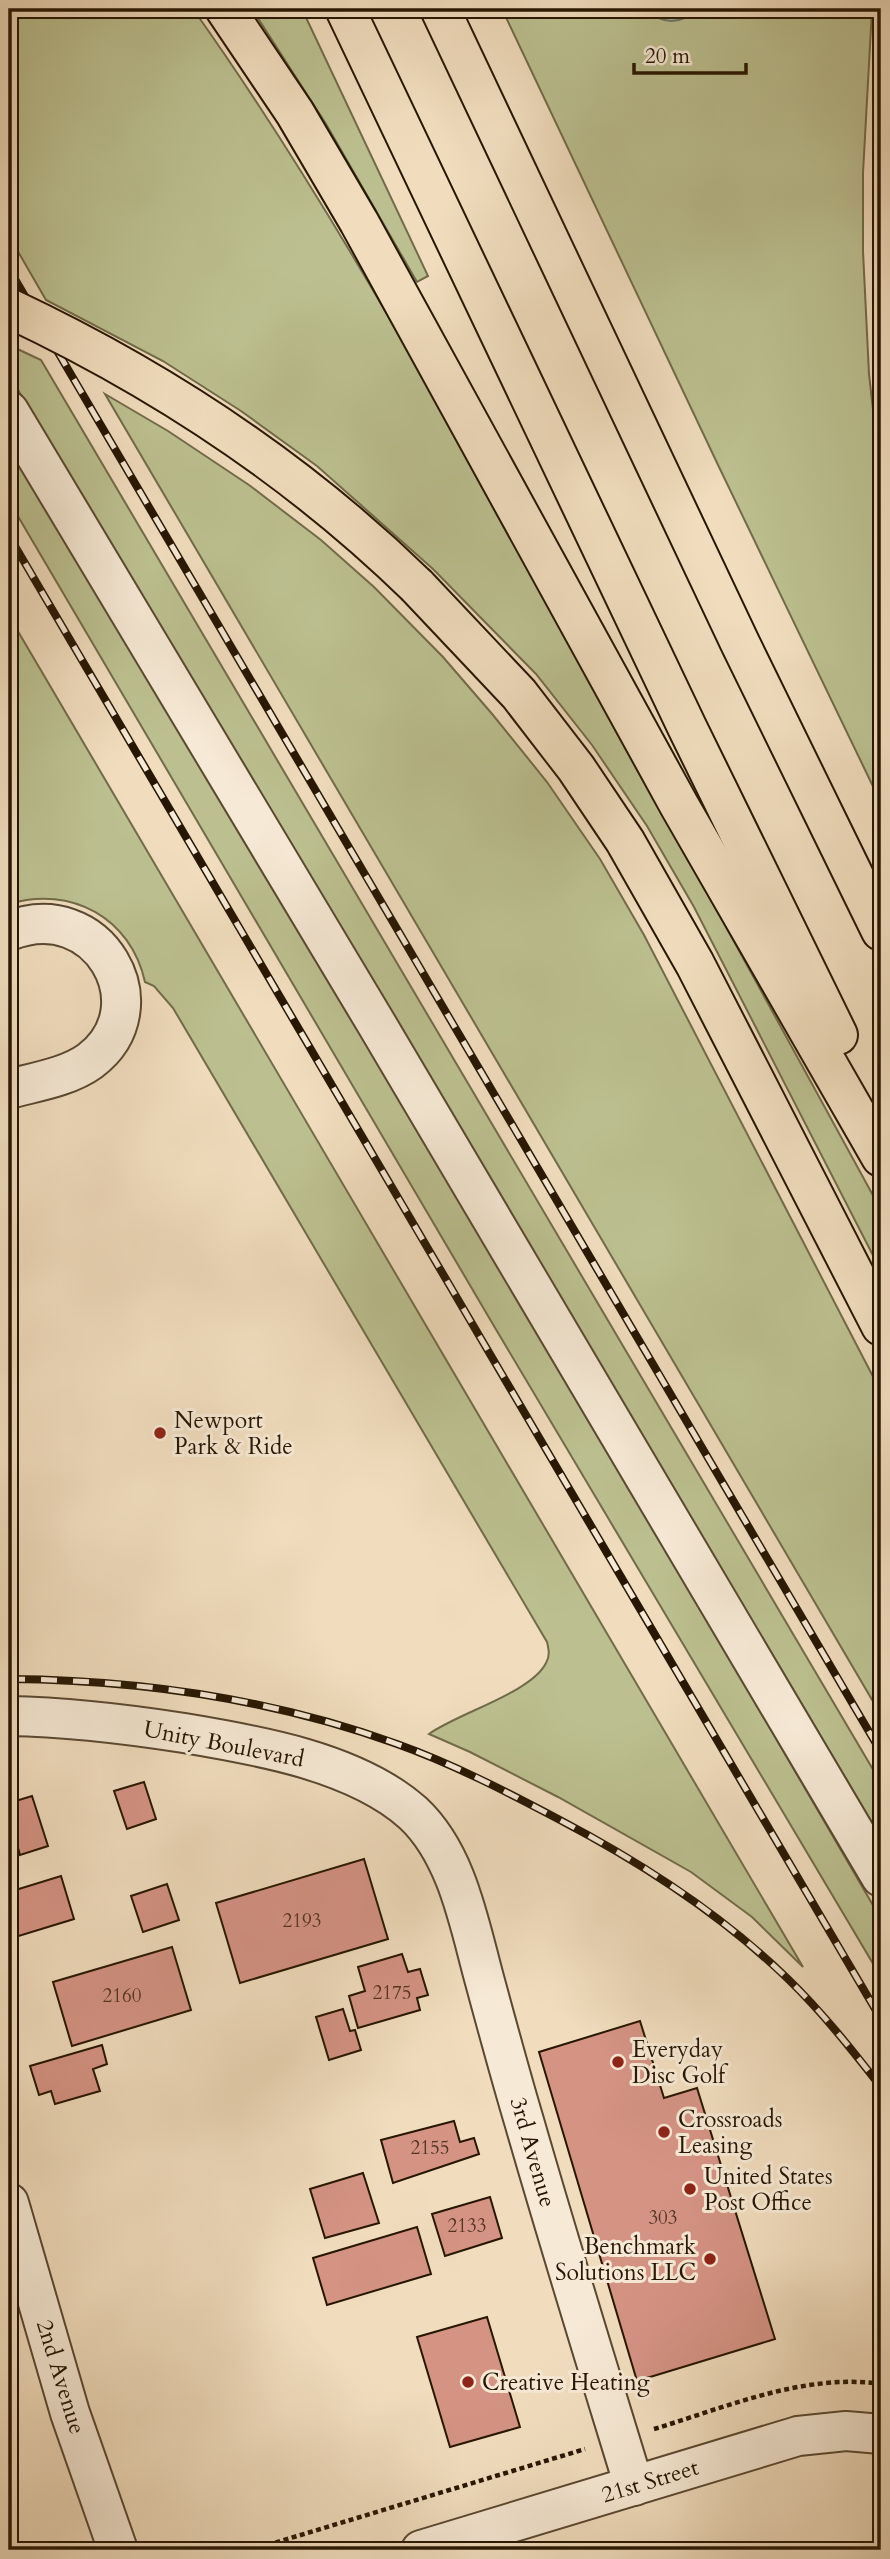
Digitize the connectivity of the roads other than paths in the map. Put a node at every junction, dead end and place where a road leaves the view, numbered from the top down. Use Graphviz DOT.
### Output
graph roads {
  1 [pos="226,9"];
  2 [pos="345,9"];
  3 [pos="440,9"];
  4 [pos="9,308"];
  5 [pos="9,411"];
  6 [pos="881,930"];
  7 [pos="9,931"];
  8 [pos="9,1089"];
  9 [pos="881,1122"];
  10 [pos="881,1157"];
  11 [pos="881,1326"];
  12 [pos="9,1716"];
  13 [pos="423,1823"];
  14 [pos="881,1877"];
  15 [pos="9,2203"];
  16 [pos="881,2434"];
  17 [pos="634,2486"];
  18 [pos="118,2550"];
  19 [pos="421,2550"];
  1 -- 10 [label="highway"];
  2 -- 9 [label="highway"];
  3 -- 6 [label="highway"];
  4 -- 11 [label="highway, bridge"];
  5 -- 14 [label="street"];
  7 -- 8 [label="street"];
  12 -- 13 [label="street, Unity Boulevard"];
  13 -- 17 [label="street, 3rd Avenue"];
  15 -- 18 [label="street, 2nd Avenue"];
  16 -- 17 [label="street, 21st Street"];
  17 -- 19 [label="street, 21st Street"];
}
